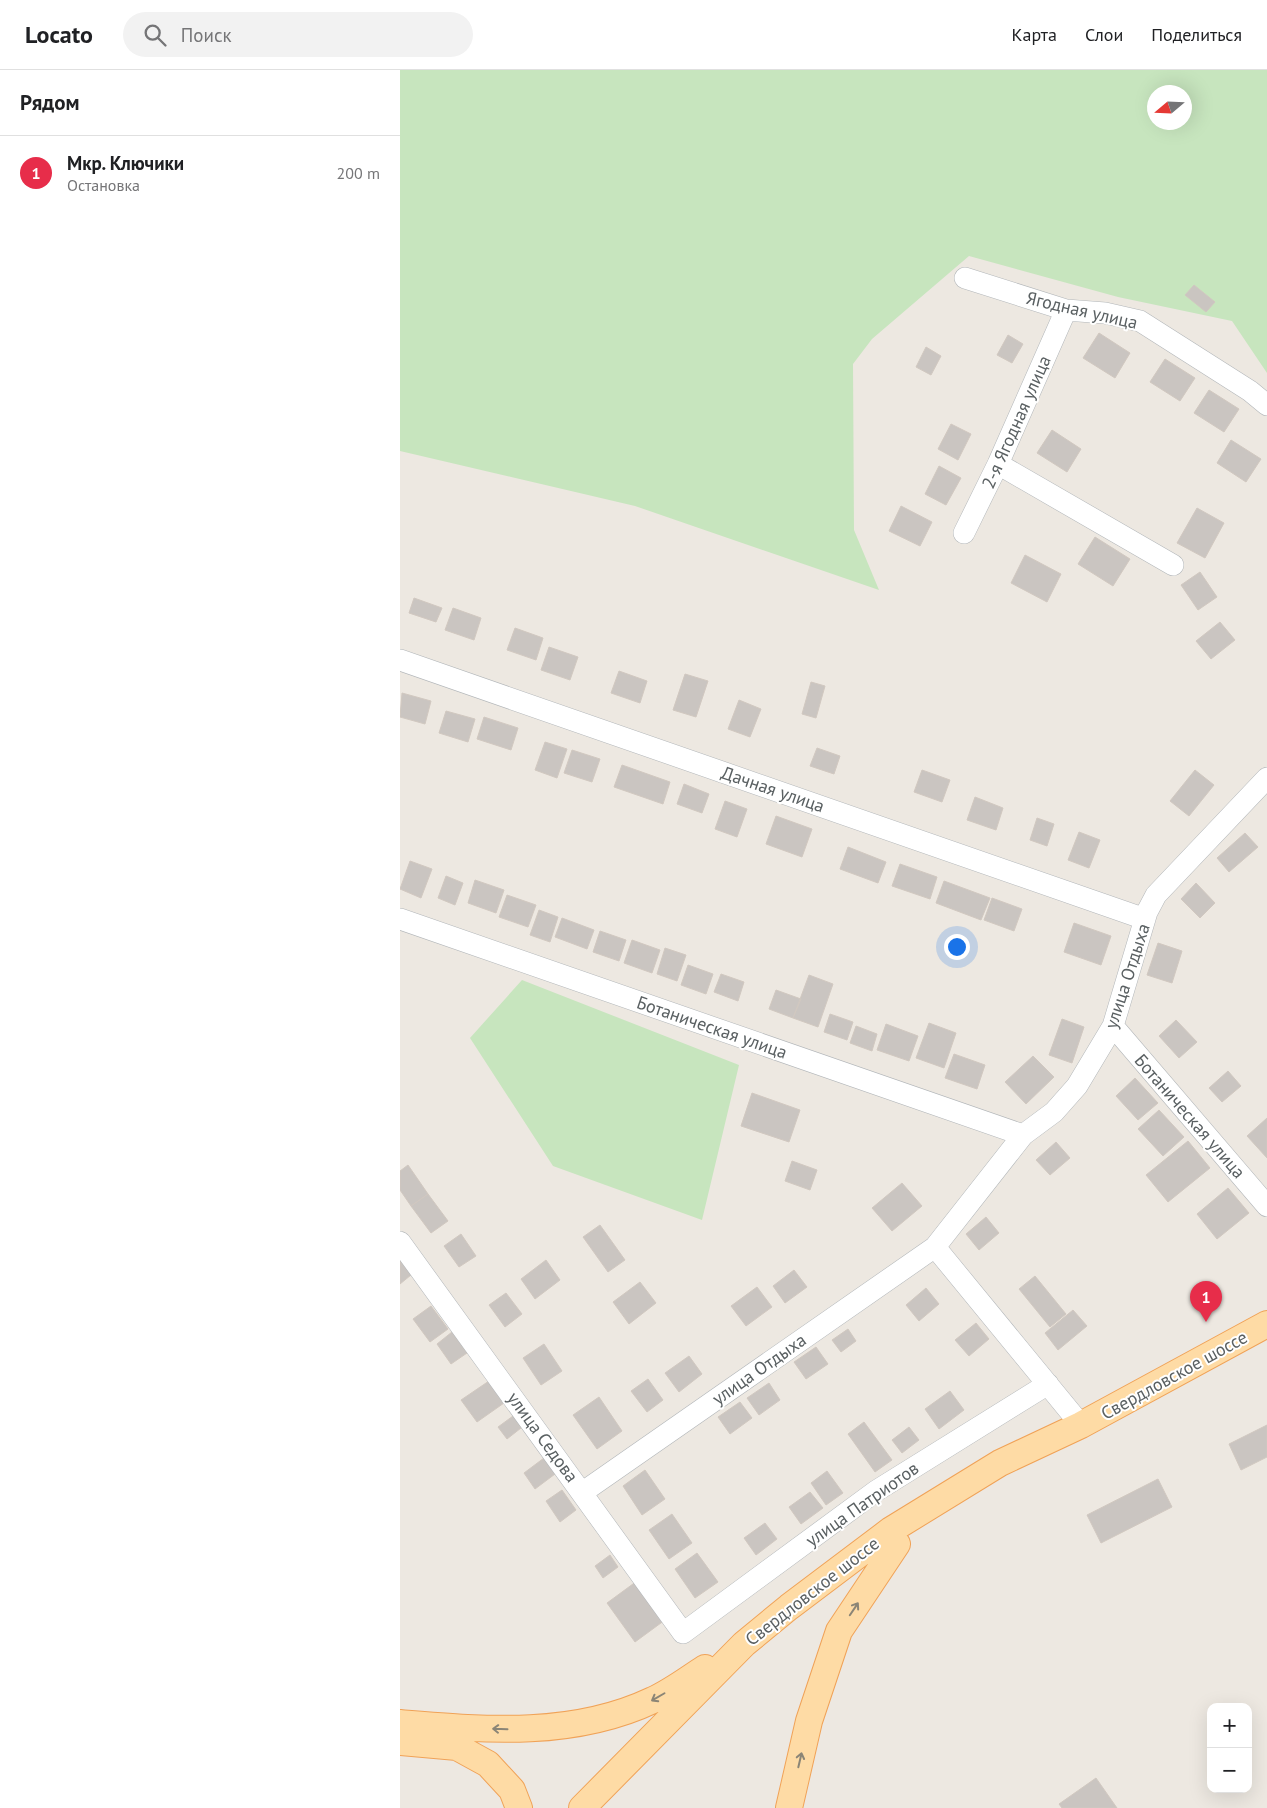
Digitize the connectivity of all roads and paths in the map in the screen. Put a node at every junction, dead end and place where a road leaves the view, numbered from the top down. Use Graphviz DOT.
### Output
graph roads {
  1 [pos="965,278"];
  2 [pos="1066,310"];
  3 [pos="1267,405"];
  4 [pos="998,464"];
  5 [pos="964,532"];
  6 [pos="1174,565"];
  7 [pos="400,660"];
  8 [pos="1267,778"];
  9 [pos="400,919"];
  10 [pos="1145,919"];
  11 [pos="1113,1026"];
  12 [pos="1023,1135"];
  13 [pos="1267,1206"];
  14 [pos="400,1242"];
  15 [pos="935,1247"];
  16 [pos="1267,1324"];
  17 [pos="1048,1384"];
  18 [pos="1080,1426"];
  19 [pos="583,1492"];
  20 [pos="897,1544"];
  21 [pos="684,1633"];
  22 [pos="744,1644"];
  23 [pos="400,1723"];
  24 [pos="400,1742"];
  25 [pos="518,1808"];
  26 [pos="582,1808"];
  27 [pos="605,1808"];
  28 [pos="788,1808"];
  1 -- 2 [label="street, Ягодная улица"];
  2 -- 3 [label="street, Ягодная улица"];
  2 -- 4 [label="street, 2-я Ягодная улица"];
  4 -- 5 [label="street, 2-я Ягодная улица"];
  4 -- 6 [label="street"];
  7 -- 10 [label="street, Дачная улица"];
  8 -- 10 [label="street, улица Отдыха"];
  9 -- 12 [label="street, Ботаническая улица"];
  10 -- 11 [label="street, улица Отдыха"];
  11 -- 12 [label="street, улица Отдыха"];
  11 -- 13 [label="street, Ботаническая улица"];
  12 -- 15 [label="street, улица Отдыха"];
  14 -- 19 [label="street, улица Седова"];
  15 -- 17 [label="street"];
  15 -- 19 [label="street, улица Отдыха"];
  16 -- 18 [label="main road, Свердловское шоссе"];
  17 -- 18 [label="street"];
  17 -- 21 [label="street, улица Патриотов"];
  18 -- 20 [label="main road, Свердловское шоссе"];
  18 -- 22 [label="main road, Свердловское шоссе"];
  19 -- 21 [label="street, улица Седова"];
  20 -- 27 [label="main road, Свердловское шоссе"];
  28 -- 20 [label="main road, one-way"];
  22 -- 23 [label="main road, one-way"];
  22 -- 26 [label="main road, Свердловское шоссе"];
  24 -- 25 [label="main road"];
}
